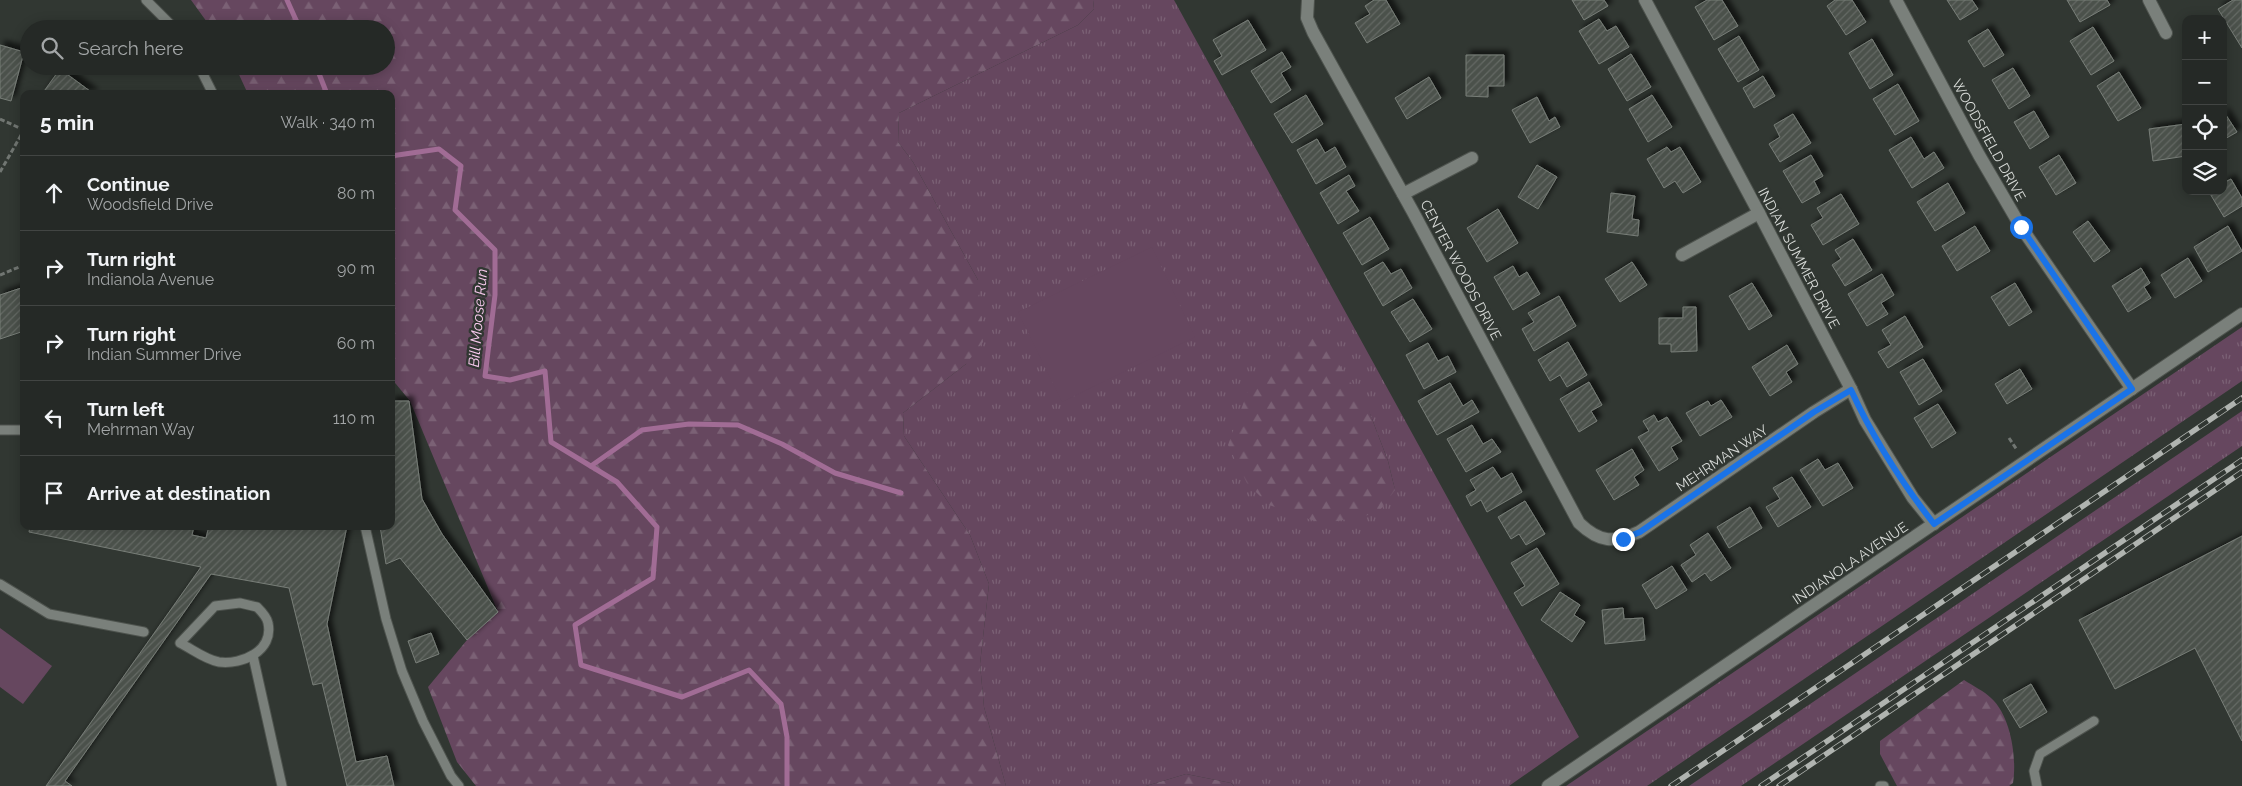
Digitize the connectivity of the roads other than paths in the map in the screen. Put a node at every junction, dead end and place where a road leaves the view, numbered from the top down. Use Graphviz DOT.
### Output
graph roads {
  1 [pos="146,0"];
  2 [pos="1645,0"];
  3 [pos="1896,0"];
  4 [pos="2149,0"];
  5 [pos="1307,1"];
  6 [pos="166,20"];
  7 [pos="2166,33"];
  8 [pos="204,75"];
  9 [pos="211,90"];
  10 [pos="1472,158"];
  11 [pos="1403,194"];
  12 [pos="1759,213"];
  13 [pos="1682,255"];
  14 [pos="2242,314"];
  15 [pos="2132,389"];
  16 [pos="1851,390"];
  17 [pos="0,430"];
  18 [pos="20,430"];
  19 [pos="1934,524"];
  20 [pos="365,530"];
  21 [pos="1605,540"];
  22 [pos="0,584"];
  23 [pos="144,632"];
  24 [pos="253,656"];
  25 [pos="2094,721"];
  26 [pos="282,786"];
  27 [pos="459,786"];
  28 [pos="1548,786"];
  29 [pos="1880,786"];
  30 [pos="1884,786"];
  31 [pos="2037,786"];
  1 -- 6 [label="lane"];
  2 -- 12 [label="street, INDIAN SUMMER DRIVE"];
  3 -- 15 [label="street, WOODSFIELD DRIVE"];
  4 -- 7 [label="street"];
  5 -- 11 [label="street, CENTER WOODS DRIVE"];
  8 -- 9 [label="lane"];
  10 -- 11 [label="street"];
  11 -- 21 [label="street, CENTER WOODS DRIVE"];
  12 -- 13 [label="street"];
  12 -- 16 [label="street, INDIAN SUMMER DRIVE"];
  14 -- 15 [label="street, INDIANOLA AVENUE"];
  15 -- 19 [label="street, INDIANOLA AVENUE"];
  16 -- 19 [label="street, INDIAN SUMMER DRIVE"];
  16 -- 21 [label="street, MEHRMAN WAY"];
  17 -- 18 [label="lane"];
  19 -- 28 [label="street, INDIANOLA AVENUE"];
  20 -- 27 [label="lane"];
  22 -- 23 [label="lane"];
  24 -- 24 [label="lane"];
  24 -- 26 [label="lane"];
  25 -- 31 [label="lane"];
  29 -- 30 [label="lane"];
}
